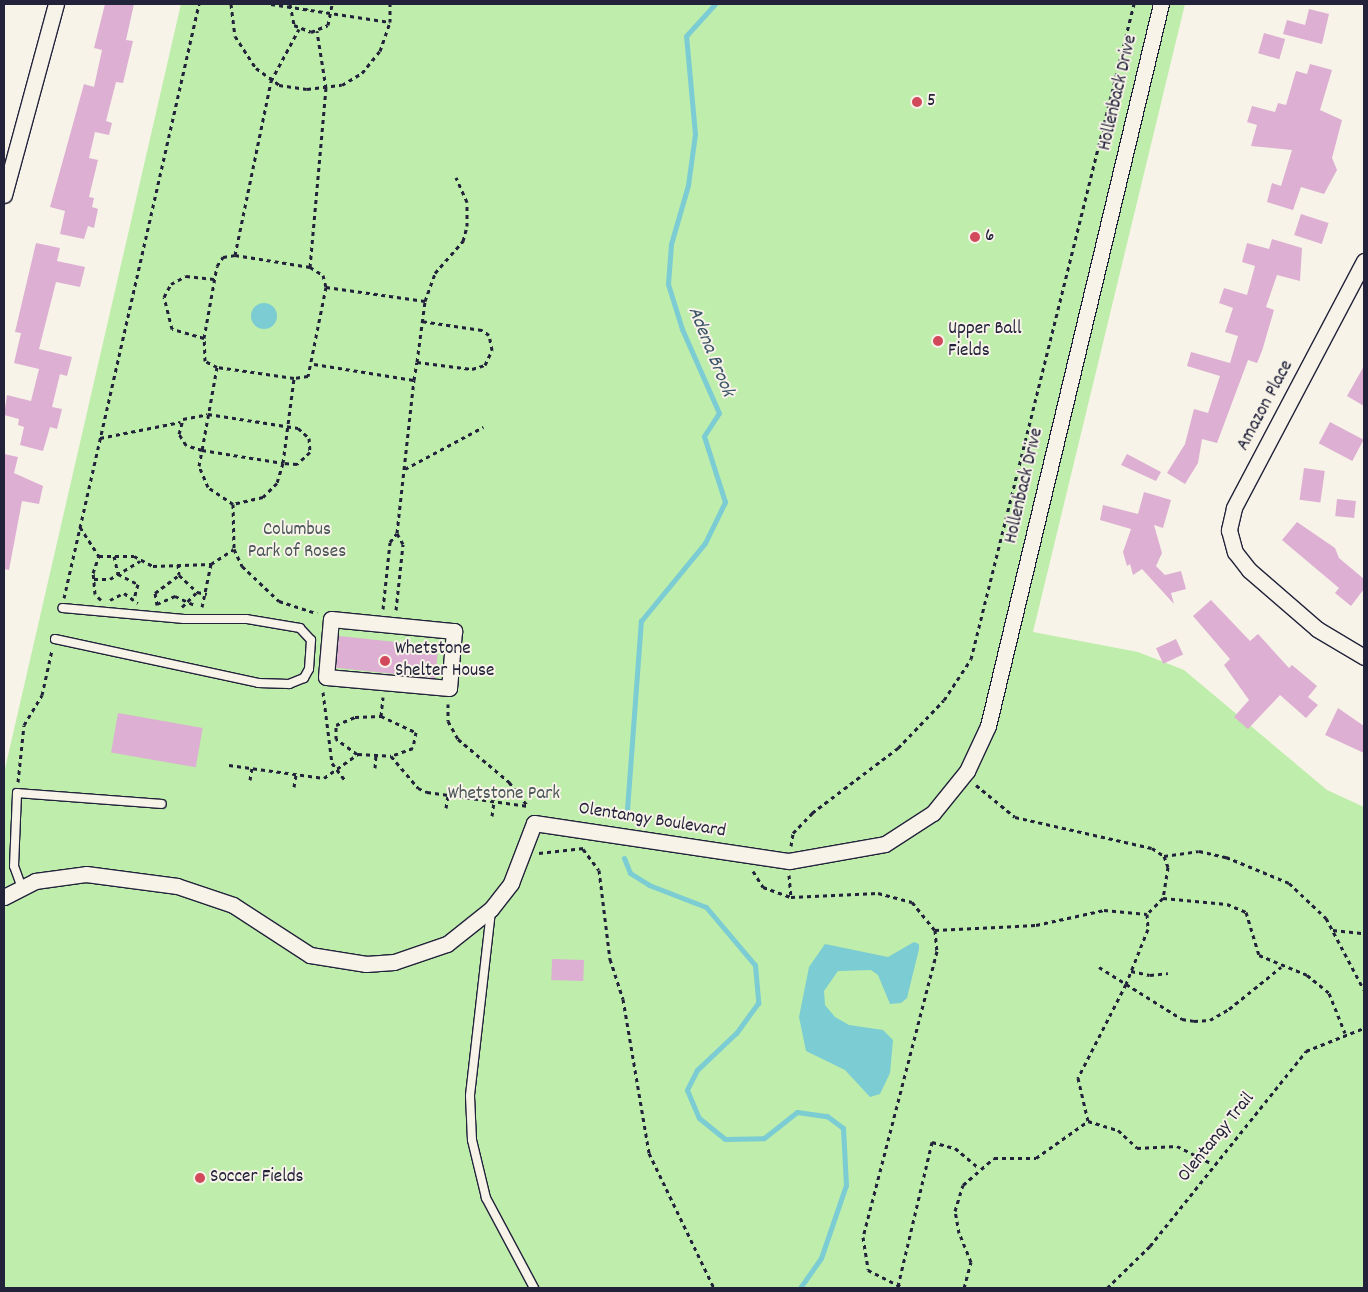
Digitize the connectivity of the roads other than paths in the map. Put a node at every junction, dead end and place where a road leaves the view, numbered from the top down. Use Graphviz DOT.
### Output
graph roads {
  1 [pos="56,4"];
  2 [pos="1161,4"];
  3 [pos="4,196"];
  4 [pos="1364,261"];
  5 [pos="62,608"];
  6 [pos="55,639"];
  7 [pos="1364,657"];
  8 [pos="449,688"];
  9 [pos="162,804"];
  10 [pos="789,861"];
  11 [pos="22,888"];
  12 [pos="4,897"];
  13 [pos="491,909"];
  14 [pos="534,1288"];
  1 -- 3 [label="street"];
  2 -- 10 [label="street, Hollenback Drive"];
  4 -- 7 [label="street, Amazon Place"];
  5 -- 6 [label="lane"];
  8 -- 8 [label="street"];
  9 -- 11 [label="lane"];
  10 -- 13 [label="street, Olentangy Boulevard"];
  11 -- 12 [label="street"];
  11 -- 13 [label="street"];
  13 -- 14 [label="lane"];
}
